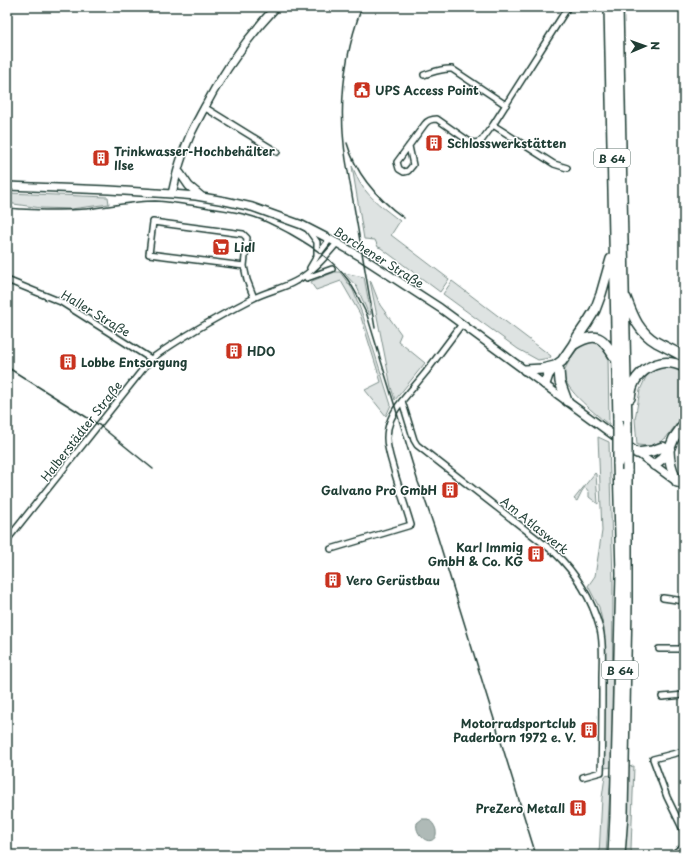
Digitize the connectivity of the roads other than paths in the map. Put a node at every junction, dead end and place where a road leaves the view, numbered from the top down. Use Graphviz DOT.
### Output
graph roads {
  1 [pos="276,7"];
  2 [pos="568,7"];
  3 [pos="610,7"];
  4 [pos="618,7"];
  5 [pos="424,75"];
  6 [pos="506,105"];
  7 [pos="204,107"];
  8 [pos="493,125"];
  9 [pos="409,146"];
  10 [pos="277,152"];
  11 [pos="181,162"];
  12 [pos="567,168"];
  13 [pos="180,173"];
  14 [pos="7,186"];
  15 [pos="174,194"];
  16 [pos="203,197"];
  17 [pos="307,228"];
  18 [pos="330,239"];
  19 [pos="337,242"];
  20 [pos="614,247"];
  21 [pos="317,256"];
  22 [pos="244,266"];
  23 [pos="332,269"];
  24 [pos="306,274"];
  25 [pos="7,280"];
  26 [pos="624,291"];
  27 [pos="254,298"];
  28 [pos="462,324"];
  29 [pos="574,345"];
  30 [pos="684,357"];
  31 [pos="151,359"];
  32 [pos="617,361"];
  33 [pos="558,366"];
  34 [pos="684,367"];
  35 [pos="525,370"];
  36 [pos="545,384"];
  37 [pos="402,401"];
  38 [pos="568,401"];
  39 [pos="684,424"];
  40 [pos="627,427"];
  41 [pos="666,448"];
  42 [pos="637,453"];
  43 [pos="654,466"];
  44 [pos="680,485"];
  45 [pos="7,540"];
  46 [pos="331,549"];
  47 [pos="663,598"];
  48 [pos="684,601"];
  49 [pos="658,649"];
  50 [pos="684,649"];
  51 [pos="684,694"];
  52 [pos="662,697"];
  53 [pos="684,751"];
  54 [pos="583,778"];
  55 [pos="684,832"];
  56 [pos="684,846"];
  57 [pos="613,855"];
  58 [pos="620,855"];
  59 [pos="672,855"];
  1 -- 7 [label="main road"];
  2 -- 6 [label="street"];
  3 -- 20 [label="highway, B 64"];
  4 -- 26 [label="highway, B 64"];
  5 -- 6 [label="street"];
  6 -- 8 [label="street"];
  7 -- 10 [label="street"];
  7 -- 11 [label="main road"];
  8 -- 9 [label="street"];
  8 -- 12 [label="street"];
  9 -- 9 [label="street"];
  11 -- 13 [label="main road"];
  11 -- 15 [label="main road"];
  13 -- 15 [label="main road"];
  13 -- 16 [label="main road"];
  14 -- 15 [label="main road, Borchener Straße"];
  15 -- 16 [label="main road, Borchener Straße"];
  16 -- 17 [label="main road, Borchener Straße"];
  17 -- 18 [label="main road, Borchener Straße"];
  17 -- 21 [label="street"];
  18 -- 19 [label="main road, Borchener Straße"];
  18 -- 21 [label="street"];
  19 -- 24 [label="street, Halberstädter Straße"];
  19 -- 28 [label="main road, Borchener Straße"];
  20 -- 29 [label="highway"];
  20 -- 32 [label="highway, B 64"];
  21 -- 24 [label="street"];
  22 -- 22 [label="street"];
  22 -- 27 [label="street"];
  23 -- 24 [label="street, Halberstädter Straße"];
  24 -- 27 [label="street, Halberstädter Straße"];
  25 -- 31 [label="street, Haller Straße"];
  26 -- 30 [label="highway"];
  26 -- 40 [label="highway, B 64"];
  27 -- 31 [label="street, Halberstädter Straße"];
  28 -- 35 [label="main road, Borchener Straße"];
  28 -- 37 [label="street"];
  29 -- 32 [label="highway"];
  29 -- 33 [label="highway"];
  31 -- 45 [label="street, Halberstädter Straße"];
  32 -- 57 [label="highway, B 64, bridge"];
  33 -- 35 [label="highway"];
  33 -- 36 [label="highway"];
  33 -- 38 [label="highway"];
  34 -- 40 [label="highway"];
  35 -- 36 [label="main road, Borchener Straße"];
  36 -- 38 [label="main road, Borchener Straße"];
  37 -- 46 [label="street"];
  37 -- 54 [label="street, Am Atlaswerk"];
  38 -- 42 [label="main road, Borchener Straße"];
  39 -- 41 [label="highway"];
  40 -- 58 [label="highway, B 64, bridge"];
  41 -- 42 [label="highway"];
  41 -- 43 [label="highway"];
  41 -- 44 [label="highway"];
  42 -- 43 [label="main road, Borchener Straße"];
  43 -- 44 [label="main road, Borchener Straße"];
  47 -- 48 [label="street"];
  49 -- 50 [label="street"];
  51 -- 52 [label="street"];
  53 -- 55 [label="street"];
  56 -- 59 [label="street"];
}
